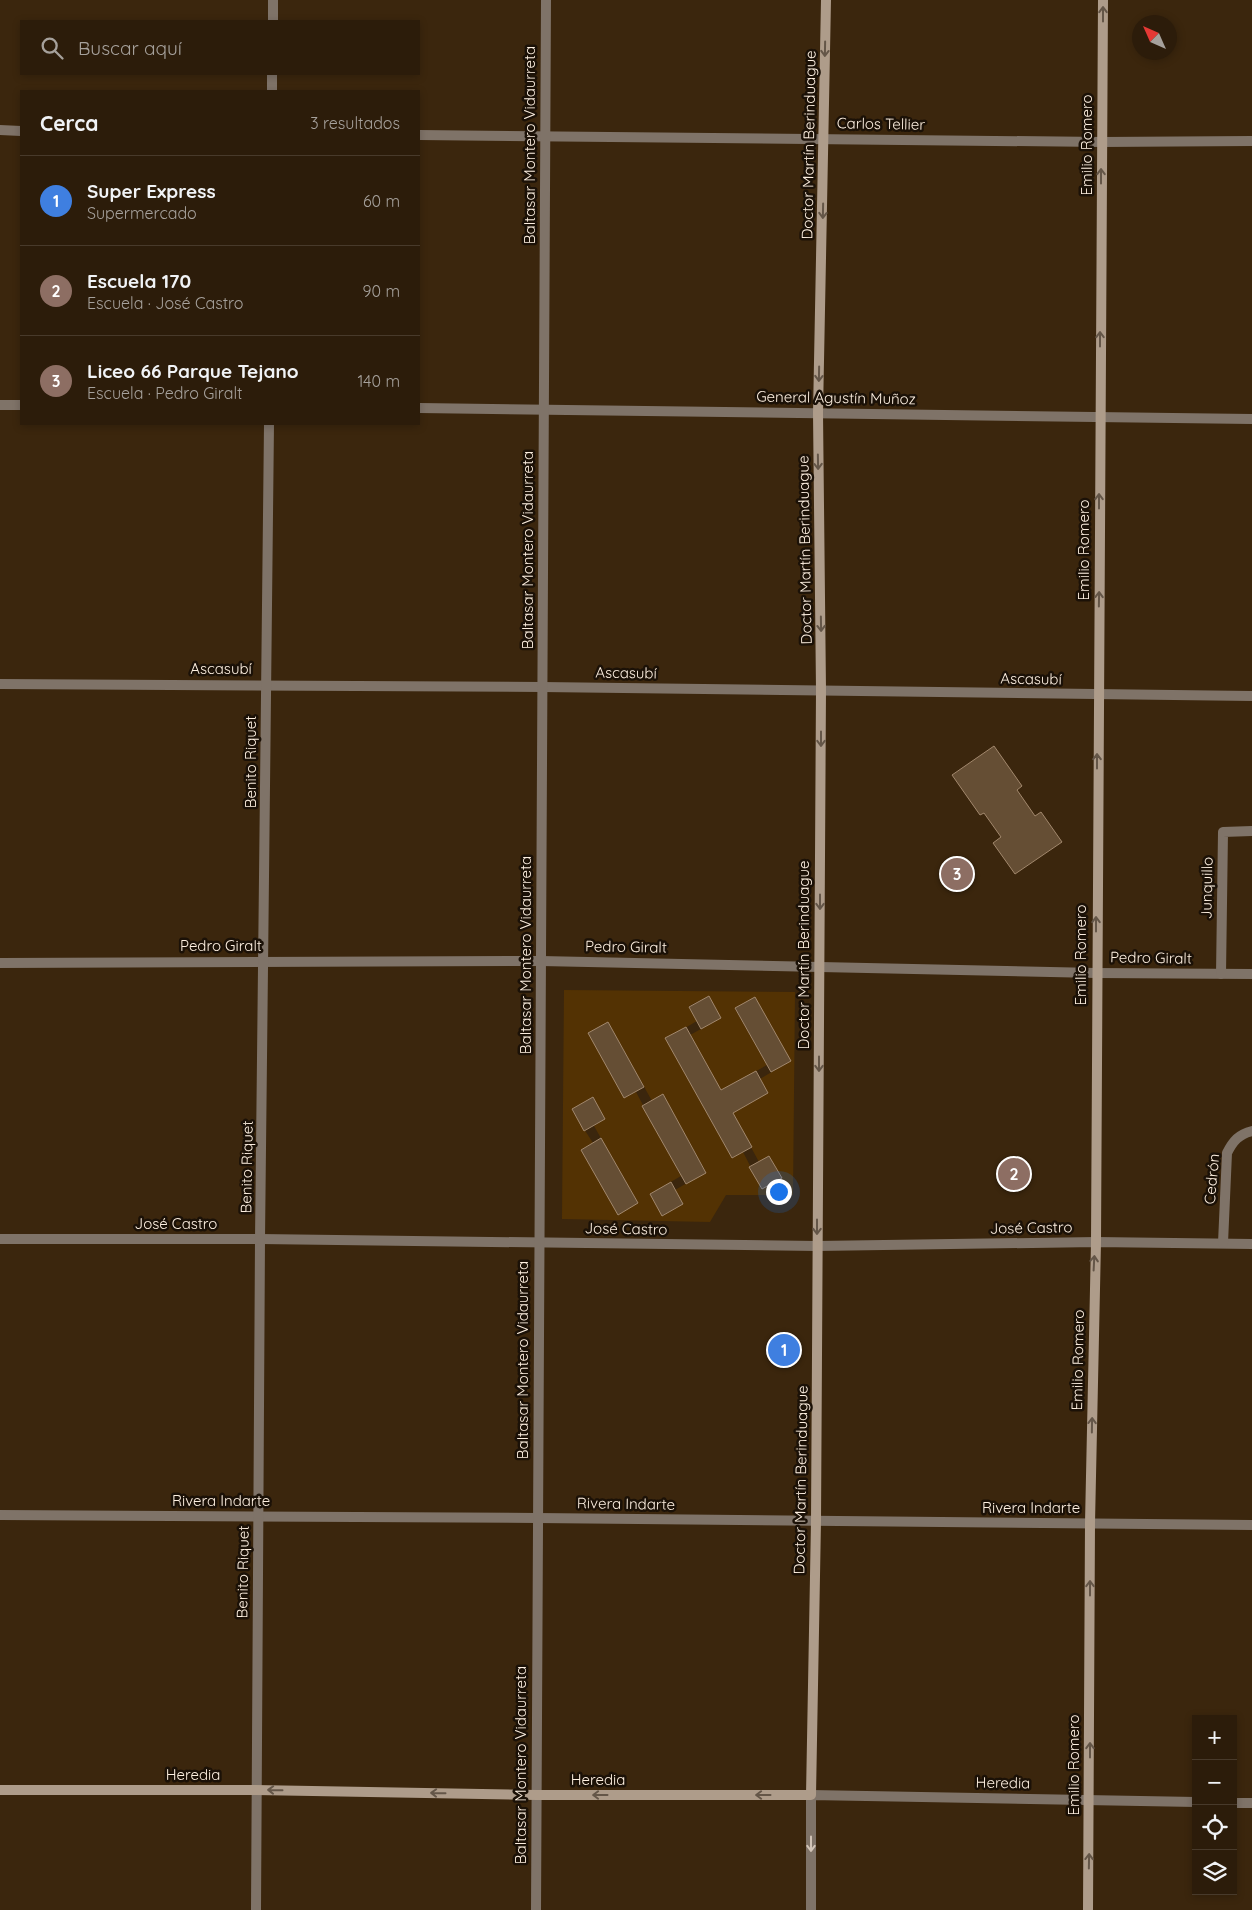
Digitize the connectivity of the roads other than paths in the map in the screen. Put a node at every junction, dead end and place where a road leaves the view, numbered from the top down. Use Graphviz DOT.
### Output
graph roads {
  1 [pos="274,0"];
  2 [pos="546,0"];
  3 [pos="826,0"];
  4 [pos="1103,0"];
  5 [pos="273,20"];
  6 [pos="272,75"];
  7 [pos="272,90"];
  8 [pos="0,130"];
  9 [pos="20,131"];
  10 [pos="420,135"];
  11 [pos="545,136"];
  12 [pos="824,138"];
  13 [pos="1252,141"];
  14 [pos="1102,142"];
  15 [pos="0,404"];
  16 [pos="20,405"];
  17 [pos="420,408"];
  18 [pos="544,409"];
  19 [pos="818,413"];
  20 [pos="1099,418"];
  21 [pos="1252,420"];
  22 [pos="269,425"];
  23 [pos="0,684"];
  24 [pos="266,684"];
  25 [pos="542,687"];
  26 [pos="821,690"];
  27 [pos="1097,695"];
  28 [pos="1252,696"];
  29 [pos="1252,831"];
  30 [pos="265,961"];
  31 [pos="540,961"];
  32 [pos="0,963"];
  33 [pos="819,966"];
  34 [pos="1096,973"];
  35 [pos="1220,974"];
  36 [pos="1252,974"];
  37 [pos="1252,1131"];
  38 [pos="0,1239"];
  39 [pos="260,1239"];
  40 [pos="1096,1242"];
  41 [pos="539,1243"];
  42 [pos="1223,1243"];
  43 [pos="1252,1244"];
  44 [pos="817,1246"];
  45 [pos="0,1515"];
  46 [pos="259,1516"];
  47 [pos="537,1518"];
  48 [pos="816,1521"];
  49 [pos="1090,1523"];
  50 [pos="1252,1525"];
  51 [pos="0,1790"];
  52 [pos="256,1790"];
  53 [pos="537,1795"];
  54 [pos="811,1795"];
  55 [pos="1089,1799"];
  56 [pos="1192,1802"];
  57 [pos="1237,1803"];
  58 [pos="1252,1803"];
  59 [pos="256,1910"];
  60 [pos="536,1910"];
  61 [pos="811,1910"];
  62 [pos="1088,1910"];
  1 -- 5 [label="street"];
  2 -- 11 [label="street, Baltasar Montero Vidaurreta"];
  3 -- 12 [label="street, Doctor Martín Berinduague, one-way"];
  14 -- 4 [label="street, Emilio Romero, one-way"];
  6 -- 7 [label="street"];
  8 -- 9 [label="street"];
  10 -- 11 [label="street, Carlos Tellier"];
  11 -- 12 [label="street, Carlos Tellier"];
  11 -- 18 [label="street, Baltasar Montero Vidaurreta"];
  12 -- 14 [label="street, Carlos Tellier"];
  12 -- 19 [label="street, Doctor Martín Berinduague, one-way"];
  13 -- 14 [label="street, Carlos Tellier"];
  20 -- 14 [label="street, Emilio Romero, one-way"];
  15 -- 16 [label="street"];
  17 -- 18 [label="street, General Agustín Muñoz"];
  18 -- 19 [label="street, General Agustín Muñoz"];
  18 -- 25 [label="street, Baltasar Montero Vidaurreta"];
  19 -- 20 [label="street, General Agustín Muñoz"];
  19 -- 26 [label="street, Doctor Martín Berinduague, one-way"];
  20 -- 21 [label="street, General Agustín Muñoz"];
  27 -- 20 [label="street, Emilio Romero, one-way"];
  22 -- 24 [label="street, Benito Riquet"];
  23 -- 24 [label="street, Ascasubí"];
  24 -- 25 [label="street, Ascasubí"];
  24 -- 30 [label="street, Benito Riquet"];
  25 -- 26 [label="street, Ascasubí"];
  25 -- 31 [label="street, Baltasar Montero Vidaurreta"];
  26 -- 27 [label="street, Ascasubí"];
  26 -- 33 [label="street, Doctor Martín Berinduague, one-way"];
  27 -- 28 [label="street, Ascasubí"];
  34 -- 27 [label="street, Emilio Romero, one-way"];
  29 -- 35 [label="street, Junquillo"];
  30 -- 31 [label="street, Pedro Giralt"];
  30 -- 32 [label="street, Pedro Giralt"];
  30 -- 39 [label="street, Benito Riquet"];
  31 -- 33 [label="street, Pedro Giralt"];
  31 -- 41 [label="street, Baltasar Montero Vidaurreta"];
  33 -- 34 [label="street, Pedro Giralt"];
  33 -- 44 [label="street, Doctor Martín Berinduague, one-way"];
  34 -- 35 [label="street, Pedro Giralt"];
  34 -- 40 [label="street, Emilio Romero"];
  35 -- 36 [label="street, Pedro Giralt"];
  37 -- 42 [label="street, Cedrón"];
  38 -- 39 [label="street, José Castro"];
  39 -- 41 [label="street, José Castro"];
  39 -- 46 [label="street, Benito Riquet"];
  40 -- 42 [label="street, José Castro"];
  40 -- 44 [label="street, José Castro"];
  49 -- 40 [label="street, Emilio Romero, one-way"];
  41 -- 44 [label="street, José Castro"];
  41 -- 47 [label="street, Baltasar Montero Vidaurreta"];
  42 -- 43 [label="street, José Castro"];
  44 -- 48 [label="street, Doctor Martín Berinduague"];
  45 -- 46 [label="street, Rivera Indarte"];
  46 -- 47 [label="street, Rivera Indarte"];
  46 -- 52 [label="street, Benito Riquet"];
  47 -- 48 [label="street, Rivera Indarte"];
  47 -- 53 [label="street, Baltasar Montero Vidaurreta"];
  48 -- 49 [label="street, Rivera Indarte"];
  48 -- 54 [label="street, Doctor Martín Berinduague"];
  49 -- 50 [label="street, Rivera Indarte"];
  55 -- 49 [label="street, Emilio Romero, one-way"];
  51 -- 52 [label="street, Heredia"];
  53 -- 52 [label="street, Heredia, one-way"];
  52 -- 59 [label="street, Benito Riquet"];
  54 -- 53 [label="street, Heredia, one-way"];
  53 -- 60 [label="street, Baltasar Montero Vidaurreta"];
  54 -- 55 [label="street, Heredia"];
  54 -- 61 [label="street, Doctor Martín Berinduague, one-way"];
  55 -- 56 [label="street, Heredia"];
  62 -- 55 [label="street, Emilio Romero, one-way"];
  57 -- 58 [label="street"];
}
